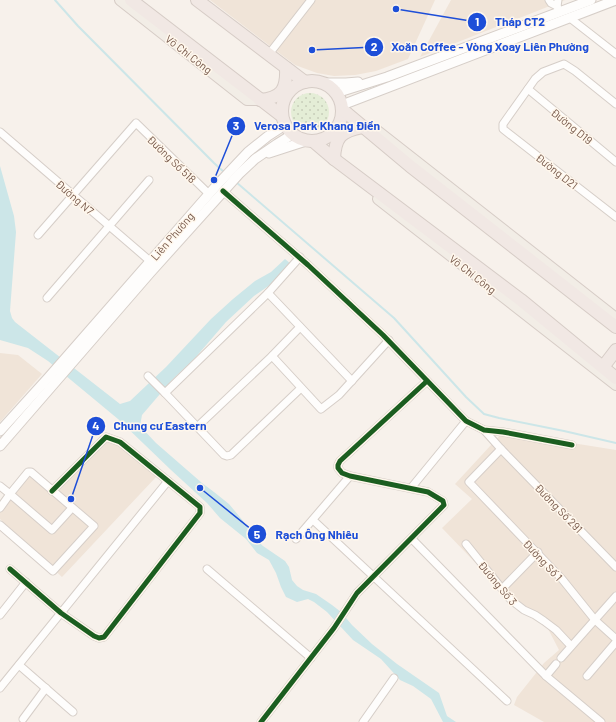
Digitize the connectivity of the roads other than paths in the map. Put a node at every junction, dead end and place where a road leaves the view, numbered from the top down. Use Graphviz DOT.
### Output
graph roads {
  1 [pos="120,0"];
  2 [pos="131,0"];
  3 [pos="197,0"];
  4 [pos="206,0"];
  5 [pos="311,0"];
  6 [pos="549,0"];
  7 [pos="591,0"];
  8 [pos="615,1"];
  9 [pos="558,6"];
  10 [pos="567,19"];
  11 [pos="269,54"];
  12 [pos="616,54"];
  13 [pos="286,68"];
  14 [pos="387,77"];
  15 [pos="302,80"];
  16 [pos="322,83"];
  17 [pos="528,89"];
  18 [pos="336,93"];
  19 [pos="260,100"];
  20 [pos="616,104"];
  21 [pos="344,110"];
  22 [pos="284,122"];
  23 [pos="362,127"];
  24 [pos="0,132"];
  25 [pos="313,143"];
  26 [pos="255,159"];
  27 [pos="334,159"];
  28 [pos="616,162"];
  29 [pos="236,172"];
  30 [pos="149,180"];
  31 [pos="220,189"];
  32 [pos="72,194"];
  33 [pos="209,194"];
  34 [pos="616,217"];
  35 [pos="110,227"];
  36 [pos="38,235"];
  37 [pos="300,257"];
  38 [pos="150,261"];
  39 [pos="268,293"];
  40 [pos="47,298"];
  41 [pos="616,318"];
  42 [pos="300,326"];
  43 [pos="616,327"];
  44 [pos="389,340"];
  45 [pos="616,350"];
  46 [pos="272,356"];
  47 [pos="71,359"];
  48 [pos="603,367"];
  49 [pos="150,378"];
  50 [pos="616,378"];
  51 [pos="52,380"];
  52 [pos="352,381"];
  53 [pos="427,381"];
  54 [pos="616,385"];
  55 [pos="301,388"];
  56 [pos="164,392"];
  57 [pos="466,422"];
  58 [pos="197,427"];
  59 [pos="484,430"];
  60 [pos="0,431"];
  61 [pos="572,445"];
  62 [pos="0,446"];
  63 [pos="501,449"];
  64 [pos="350,476"];
  65 [pos="168,481"];
  66 [pos="0,486"];
  67 [pos="411,488"];
  68 [pos="52,491"];
  69 [pos="10,494"];
  70 [pos="0,508"];
  71 [pos="72,508"];
  72 [pos="314,520"];
  73 [pos="0,525"];
  74 [pos="296,539"];
  75 [pos="412,539"];
  76 [pos="466,544"];
  77 [pos="538,552"];
  78 [pos="616,567"];
  79 [pos="10,569"];
  80 [pos="207,569"];
  81 [pos="374,576"];
  82 [pos="26,582"];
  83 [pos="502,589"];
  84 [pos="616,596"];
  85 [pos="61,612"];
  86 [pos="0,615"];
  87 [pos="595,620"];
  88 [pos="616,640"];
  89 [pos="571,646"];
  90 [pos="311,658"];
  91 [pos="560,658"];
  92 [pos="556,664"];
  93 [pos="19,665"];
  94 [pos="546,676"];
  95 [pos="587,676"];
  96 [pos="394,678"];
  97 [pos="1,684"];
  98 [pos="46,688"];
  99 [pos="507,701"];
  100 [pos="73,712"];
  101 [pos="23,719"];
  102 [pos="261,722"];
  103 [pos="364,722"];
  104 [pos="601,722"];
  1 -- 19 [label="main road, Võ Chí Công"];
  2 -- 19 [label="highway, Võ Chí Công"];
  3 -- 11 [label="highway"];
  4 -- 11 [label="main road"];
  5 -- 11 [label="street"];
  6 -- 9 [label="street"];
  7 -- 9 [label="street"];
  8 -- 10 [label="street"];
  9 -- 10 [label="street"];
  9 -- 14 [label="street"];
  10 -- 12 [label="street"];
  10 -- 21 [label="street"];
  11 -- 13 [label="highway"];
  13 -- 15 [label="highway"];
  13 -- 19 [label="highway"];
  14 -- 16 [label="street"];
  14 -- 18 [label="street"];
  15 -- 16 [label="highway"];
  15 -- 22 [label="highway"];
  16 -- 18 [label="highway"];
  17 -- 20 [label="street"];
  17 -- 28 [label="street, Đường D19"];
  17 -- 34 [label="street, Đường D21"];
  18 -- 21 [label="highway"];
  19 -- 22 [label="highway, Võ Chí Công"];
  21 -- 23 [label="highway"];
  21 -- 25 [label="highway"];
  22 -- 25 [label="highway"];
  22 -- 26 [label="street, Liên Phường"];
  22 -- 29 [label="street, Liên Phường"];
  23 -- 27 [label="highway"];
  23 -- 41 [label="main road"];
  23 -- 43 [label="highway"];
  24 -- 32 [label="street, Đường N7"];
  25 -- 26 [label="street"];
  25 -- 27 [label="highway, Võ Chí Công"];
  26 -- 29 [label="street, Liên Phường"];
  27 -- 48 [label="highway, Võ Chí Công"];
  27 -- 54 [label="main road, Võ Chí Công"];
  29 -- 31 [label="street, Liên Phường"];
  30 -- 35 [label="street"];
  31 -- 33 [label="street, Liên Phường"];
  31 -- 37 [label="street"];
  31 -- 47 [label="street, Liên Phường"];
  32 -- 33 [label="street, Đường Số 518"];
  32 -- 35 [label="street, Đường N7"];
  32 -- 36 [label="street"];
  33 -- 38 [label="street, Liên Phường"];
  35 -- 38 [label="street, Đường N7"];
  35 -- 40 [label="street"];
  37 -- 39 [label="street"];
  37 -- 44 [label="street"];
  38 -- 47 [label="street, Liên Phường"];
  39 -- 42 [label="street"];
  39 -- 56 [label="street"];
  42 -- 46 [label="street"];
  42 -- 52 [label="street"];
  44 -- 52 [label="street"];
  44 -- 53 [label="street"];
  45 -- 48 [label="highway"];
  46 -- 55 [label="street"];
  46 -- 58 [label="street"];
  47 -- 51 [label="street"];
  48 -- 50 [label="highway, Võ Chí Công"];
  49 -- 56 [label="street"];
  51 -- 60 [label="street"];
  51 -- 62 [label="street"];
  52 -- 55 [label="street"];
  53 -- 57 [label="street"];
  53 -- 64 [label="street"];
  55 -- 58 [label="street"];
  56 -- 58 [label="street"];
  57 -- 59 [label="street"];
  57 -- 67 [label="street"];
  59 -- 61 [label="street"];
  59 -- 63 [label="street, Đường Số 291"];
  63 -- 77 [label="street, Đường Số 1"];
  63 -- 78 [label="street, Đường Số 291"];
  64 -- 67 [label="street"];
  64 -- 72 [label="street"];
  65 -- 68 [label="street"];
  65 -- 85 [label="street"];
  65 -- 85 [label="street"];
  66 -- 69 [label="street"];
  67 -- 75 [label="street"];
  68 -- 69 [label="street"];
  68 -- 71 [label="street"];
  69 -- 70 [label="street"];
  69 -- 71 [label="street"];
  71 -- 73 [label="street"];
  72 -- 74 [label="street"];
  72 -- 81 [label="street"];
  75 -- 81 [label="street"];
  75 -- 94 [label="street"];
  76 -- 83 [label="street, Đường Số 3"];
  77 -- 83 [label="street"];
  77 -- 87 [label="street, Đường Số 1"];
  79 -- 82 [label="street"];
  80 -- 90 [label="street"];
  81 -- 90 [label="street"];
  81 -- 99 [label="street"];
  82 -- 85 [label="street"];
  82 -- 86 [label="street"];
  83 -- 89 [label="street, Đường Số 3"];
  84 -- 87 [label="street"];
  85 -- 93 [label="street"];
  87 -- 88 [label="street, Đường Số 1"];
  87 -- 89 [label="street"];
  88 -- 95 [label="street"];
  89 -- 91 [label="street"];
  90 -- 102 [label="street"];
  92 -- 94 [label="street"];
  93 -- 97 [label="street"];
  93 -- 98 [label="street"];
  94 -- 104 [label="street"];
  96 -- 103 [label="street"];
  98 -- 100 [label="street"];
  98 -- 101 [label="street"];
}
